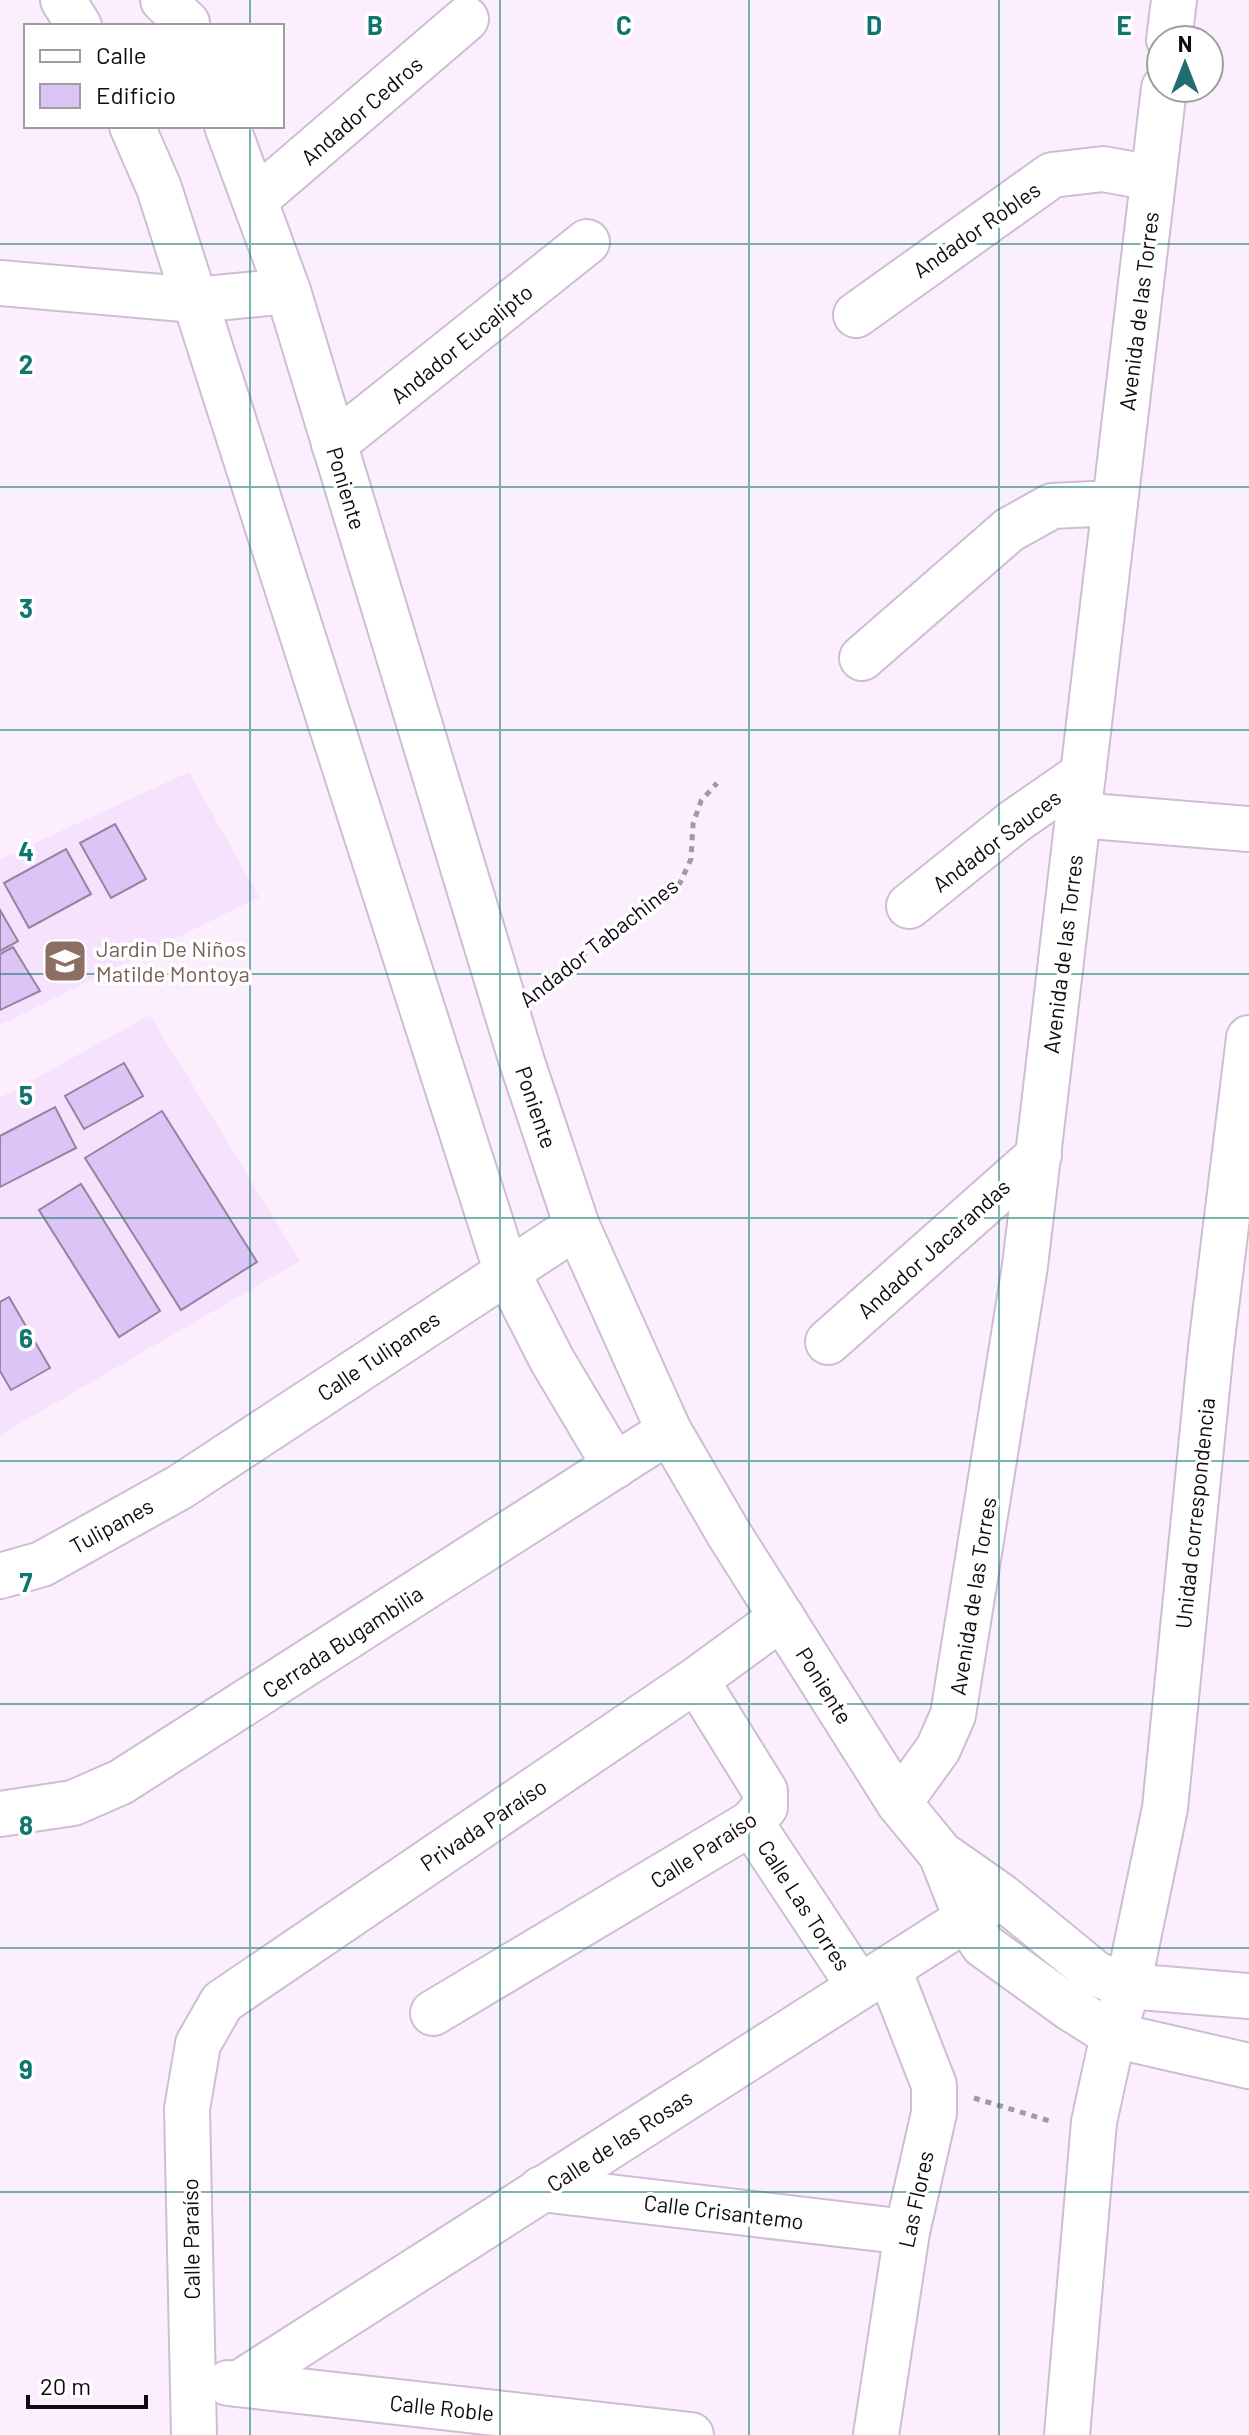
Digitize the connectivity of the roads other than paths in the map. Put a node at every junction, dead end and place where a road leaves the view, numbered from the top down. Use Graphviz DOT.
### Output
graph roads {
  1 [pos="63,0"];
  2 [pos="1174,0"];
  3 [pos="466,19"];
  4 [pos="78,24"];
  5 [pos="1171,24"];
  6 [pos="1162,104"];
  7 [pos="133,128"];
  8 [pos="228,128"];
  9 [pos="1153,178"];
  10 [pos="255,200"];
  11 [pos="587,242"];
  12 [pos="0,283"];
  13 [pos="288,291"];
  14 [pos="195,300"];
  15 [pos="856,315"];
  16 [pos="334,444"];
  17 [pos="1115,503"];
  18 [pos="862,658"];
  19 [pos="1081,794"];
  20 [pos="1249,829"];
  21 [pos="909,906"];
  22 [pos="1249,1038"];
  23 [pos="1244,1134"];
  24 [pos="1039,1155"];
  25 [pos="577,1226"];
  26 [pos="506,1270"];
  27 [pos="828,1342"];
  28 [pos="1230,1351"];
  29 [pos="669,1431"];
  30 [pos="615,1466"];
  31 [pos="180,1487"];
  32 [pos="0,1576"];
  33 [pos="782,1617"];
  34 [pos="696,1680"];
  35 [pos="899,1803"];
  36 [pos="0,1814"];
  37 [pos="758,1815"];
  38 [pos="984,1908"];
  39 [pos="874,1978"];
  40 [pos="1128,1986"];
  41 [pos="1249,1996"];
  42 [pos="433,2013"];
  43 [pos="1113,2035"];
  44 [pos="198,2044"];
  45 [pos="1249,2066"];
  46 [pos="541,2189"];
  47 [pos="907,2232"];
  48 [pos="193,2379"];
  49 [pos="238,2384"];
  50 [pos="194,2435"];
  51 [pos="691,2435"];
  52 [pos="876,2435"];
  53 [pos="1067,2435"];
  1 -- 4 [label="street"];
  2 -- 5 [label="street"];
  3 -- 10 [label="street, Andador Cedros"];
  6 -- 9 [label="street, Avenida de las Torres"];
  7 -- 14 [label="street"];
  8 -- 10 [label="street, Poniente"];
  9 -- 15 [label="street, Andador Robles"];
  9 -- 17 [label="street, Avenida de las Torres"];
  10 -- 13 [label="street, Poniente"];
  11 -- 16 [label="street, Andador Eucalipto"];
  12 -- 14 [label="street"];
  13 -- 14 [label="street"];
  13 -- 16 [label="street, Poniente"];
  14 -- 26 [label="street"];
  16 -- 25 [label="street, Poniente"];
  17 -- 18 [label="street"];
  17 -- 19 [label="street, Avenida de las Torres"];
  19 -- 20 [label="street"];
  19 -- 21 [label="street, Andador Sauces"];
  19 -- 24 [label="street, Avenida de las Torres"];
  22 -- 23 [label="street, Unidad correspondencia"];
  23 -- 28 [label="street, Unidad correspondencia"];
  24 -- 27 [label="street, Andador Jacarandas"];
  24 -- 35 [label="street, Avenida de las Torres"];
  25 -- 26 [label="street, Calle Tulipanes"];
  25 -- 29 [label="street, Poniente"];
  26 -- 30 [label="street"];
  26 -- 31 [label="street, Calle Tulipanes"];
  28 -- 40 [label="street, Unidad correspondencia"];
  29 -- 30 [label="street, Cerrada Bugambilia"];
  29 -- 33 [label="street, Poniente"];
  30 -- 36 [label="street, Cerrada Bugambilia"];
  31 -- 32 [label="street, Tulipanes"];
  33 -- 34 [label="street, Privada Paraíso"];
  33 -- 35 [label="street, Poniente"];
  34 -- 37 [label="street, Calle Las Torres"];
  34 -- 44 [label="street, Privada Paraíso"];
  35 -- 38 [label="street, Poniente"];
  37 -- 39 [label="street, Calle Las Torres"];
  37 -- 42 [label="street, Calle Paraíso"];
  38 -- 39 [label="street, Calle de las Rosas"];
  38 -- 40 [label="street, Poniente"];
  38 -- 43 [label="street, Poniente"];
  39 -- 46 [label="street, Calle de las Rosas"];
  39 -- 47 [label="street, Las Flores"];
  40 -- 41 [label="street, Poniente"];
  40 -- 43 [label="street"];
  43 -- 45 [label="street, Poniente"];
  43 -- 53 [label="street"];
  44 -- 48 [label="street, Calle Paraíso"];
  46 -- 47 [label="street, Calle Crisantemo"];
  46 -- 49 [label="street, Calle de las Rosas"];
  47 -- 52 [label="street, Las Flores"];
  48 -- 49 [label="street, Calle Roble"];
  48 -- 50 [label="street, Calle Paraíso"];
  49 -- 51 [label="street, Calle Roble"];
}
